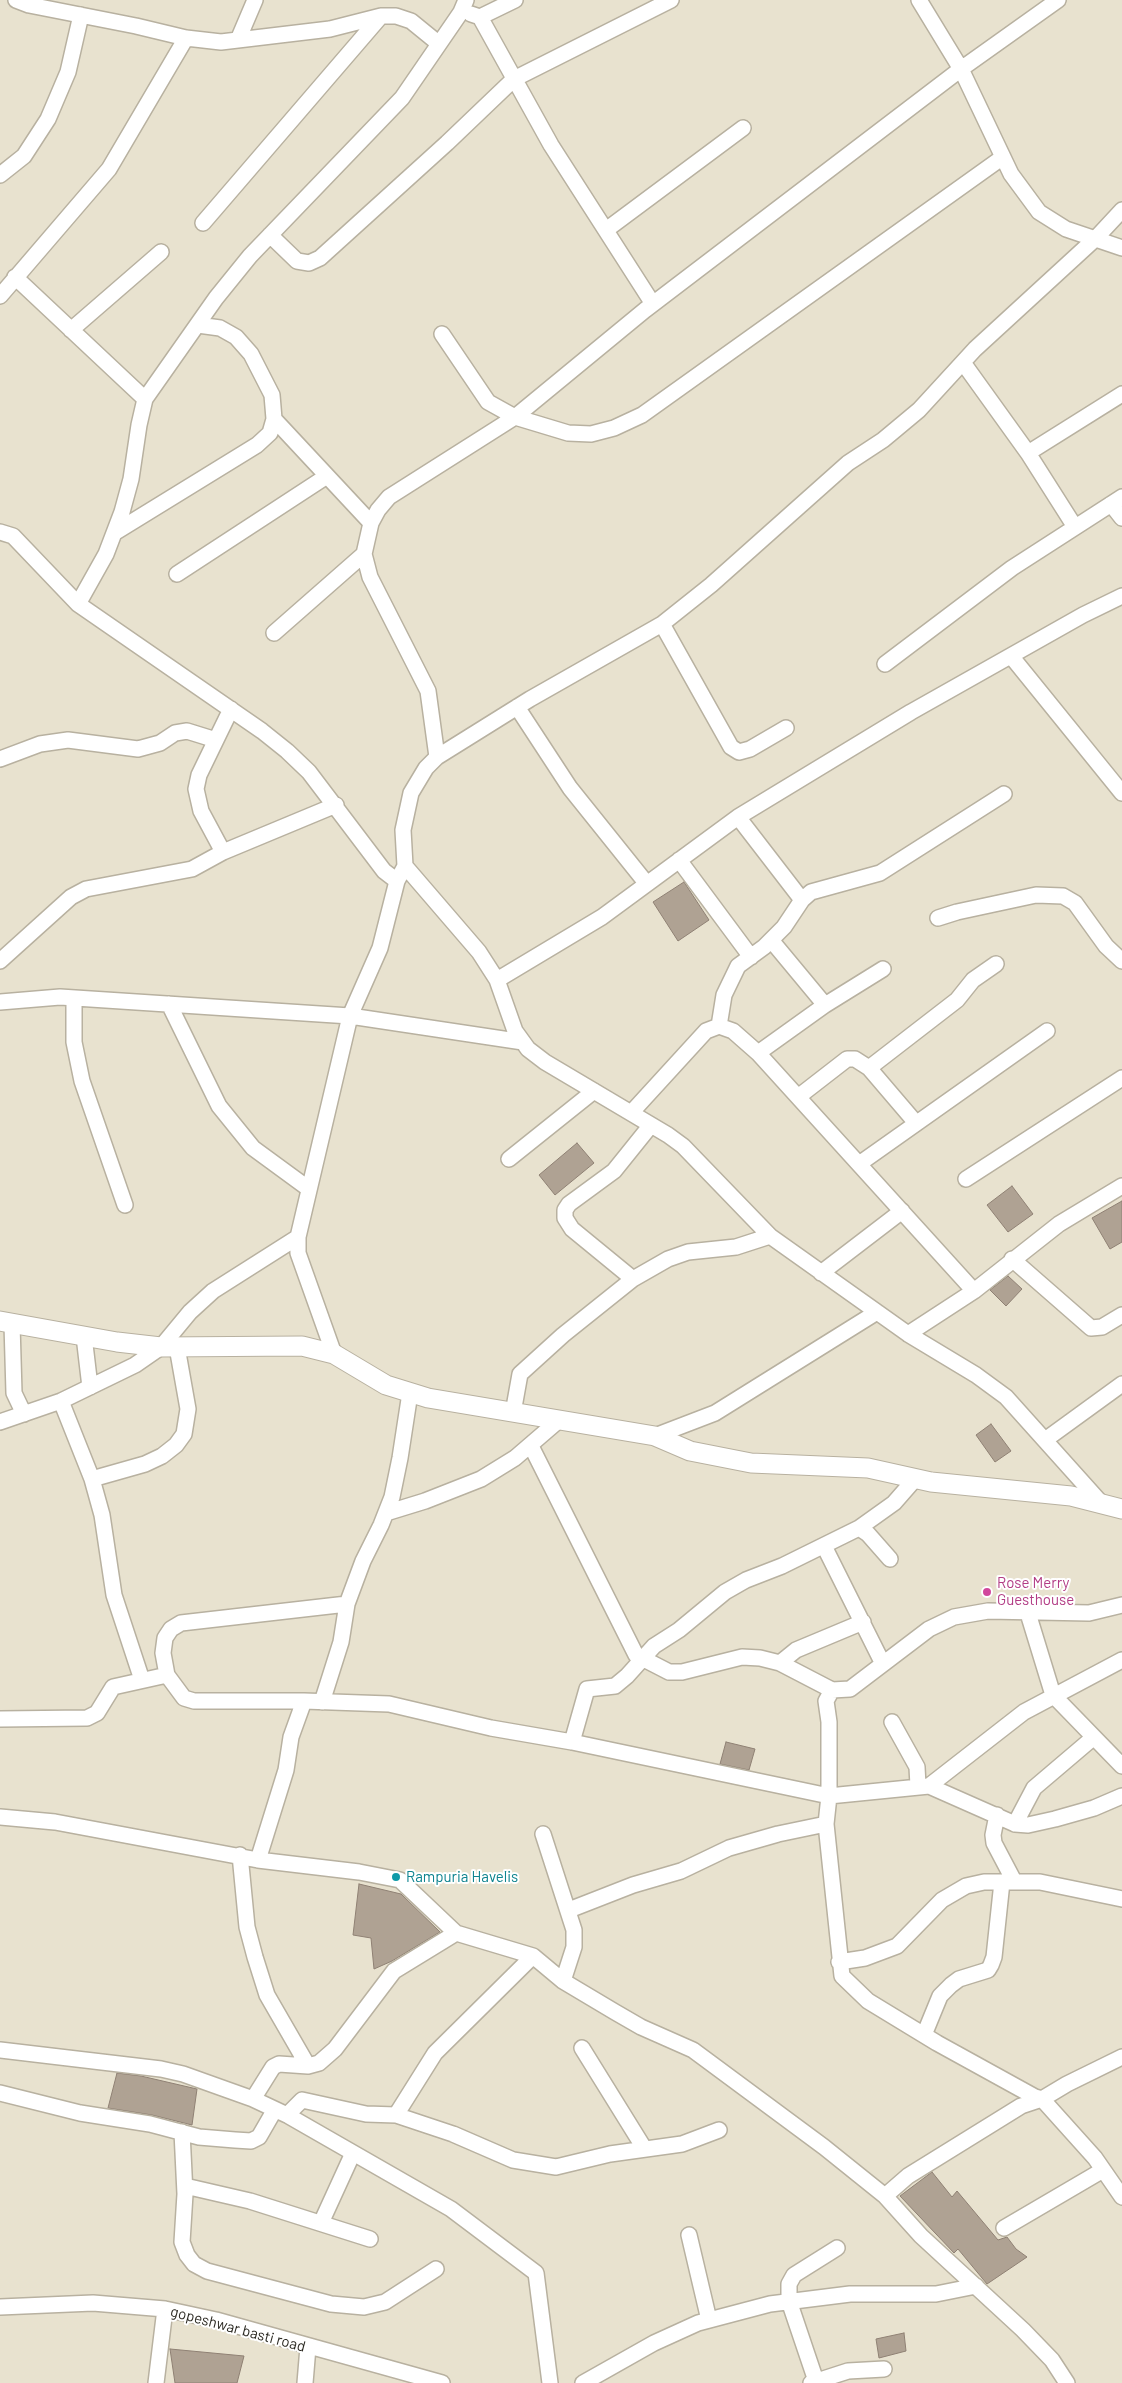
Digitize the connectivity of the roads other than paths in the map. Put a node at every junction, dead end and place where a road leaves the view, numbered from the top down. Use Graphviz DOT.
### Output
graph roads {
  1 [pos="16,0"];
  2 [pos="255,0"];
  3 [pos="514,0"];
  4 [pos="671,0"];
  5 [pos="919,0"];
  6 [pos="1058,0"];
  7 [pos="464,6"];
  8 [pos="81,15"];
  9 [pos="381,16"];
  10 [pos="480,17"];
  11 [pos="186,38"];
  12 [pos="238,40"];
  13 [pos="438,43"];
  14 [pos="961,69"];
  15 [pos="514,79"];
  16 [pos="743,128"];
  17 [pos="1003,157"];
  18 [pos="0,175"];
  19 [pos="1122,210"];
  20 [pos="203,223"];
  21 [pos="606,230"];
  22 [pos="270,235"];
  23 [pos="1096,238"];
  24 [pos="1122,248"];
  25 [pos="161,252"];
  26 [pos="15,277"];
  27 [pos="0,296"];
  28 [pos="653,304"];
  29 [pos="198,325"];
  30 [pos="71,330"];
  31 [pos="442,334"];
  32 [pos="964,364"];
  33 [pos="1122,394"];
  34 [pos="145,399"];
  35 [pos="515,417"];
  36 [pos="274,419"];
  37 [pos="1028,453"];
  38 [pos="327,476"];
  39 [pos="1117,500"];
  40 [pos="1122,518"];
  41 [pos="371,523"];
  42 [pos="1075,527"];
  43 [pos="0,532"];
  44 [pos="114,533"];
  45 [pos="364,554"];
  46 [pos="176,574"];
  47 [pos="1122,596"];
  48 [pos="78,604"];
  49 [pos="662,624"];
  50 [pos="274,633"];
  51 [pos="1011,656"];
  52 [pos="885,664"];
  53 [pos="517,708"];
  54 [pos="231,709"];
  55 [pos="786,728"];
  56 [pos="216,740"];
  57 [pos="437,757"];
  58 [pos="0,759"];
  59 [pos="1119,783"];
  60 [pos="1004,794"];
  61 [pos="336,805"];
  62 [pos="738,817"];
  63 [pos="223,852"];
  64 [pos="679,860"];
  65 [pos="405,866"];
  66 [pos="397,881"];
  67 [pos="646,884"];
  68 [pos="802,900"];
  69 [pos="938,918"];
  70 [pos="771,940"];
  71 [pos="751,957"];
  72 [pos="0,961"];
  73 [pos="1122,961"];
  74 [pos="996,964"];
  75 [pos="883,968"];
  76 [pos="497,980"];
  77 [pos="74,998"];
  78 [pos="0,1002"];
  79 [pos="169,1004"];
  80 [pos="825,1005"];
  81 [pos="350,1016"];
  82 [pos="720,1026"];
  83 [pos="1047,1031"];
  84 [pos="523,1042"];
  85 [pos="758,1053"];
  86 [pos="869,1068"];
  87 [pos="1122,1078"];
  88 [pos="594,1091"];
  89 [pos="798,1097"];
  90 [pos="631,1113"];
  91 [pos="916,1124"];
  92 [pos="651,1125"];
  93 [pos="509,1159"];
  94 [pos="859,1164"];
  95 [pos="966,1179"];
  96 [pos="1122,1186"];
  97 [pos="308,1189"];
  98 [pos="125,1205"];
  99 [pos="902,1211"];
  100 [pos="770,1236"];
  101 [pos="298,1237"];
  102 [pos="1012,1259"];
  103 [pos="821,1273"];
  104 [pos="633,1279"];
  105 [pos="974,1290"];
  106 [pos="877,1312"];
  107 [pos="1122,1315"];
  108 [pos="6,1322"];
  109 [pos="908,1334"];
  110 [pos="84,1336"];
  111 [pos="169,1347"];
  112 [pos="334,1354"];
  113 [pos="1122,1384"];
  114 [pos="90,1387"];
  115 [pos="410,1392"];
  116 [pos="61,1401"];
  117 [pos="513,1413"];
  118 [pos="24,1414"];
  119 [pos="558,1421"];
  120 [pos="0,1422"];
  121 [pos="654,1436"];
  122 [pos="1044,1440"];
  123 [pos="531,1446"];
  124 [pos="92,1479"];
  125 [pos="915,1479"];
  126 [pos="1102,1504"];
  127 [pos="1122,1509"];
  128 [pos="386,1513"];
  129 [pos="859,1528"];
  130 [pos="824,1546"];
  131 [pos="890,1559"];
  132 [pos="347,1604"];
  133 [pos="1122,1605"];
  134 [pos="1027,1610"];
  135 [pos="863,1622"];
  136 [pos="641,1660"];
  137 [pos="1122,1660"];
  138 [pos="780,1663"];
  139 [pos="882,1664"];
  140 [pos="167,1675"];
  141 [pos="142,1680"];
  142 [pos="832,1690"];
  143 [pos="1053,1695"];
  144 [pos="304,1701"];
  145 [pos="322,1702"];
  146 [pos="0,1719"];
  147 [pos="892,1722"];
  148 [pos="1094,1737"];
  149 [pos="572,1742"];
  150 [pos="1122,1766"];
  151 [pos="923,1786"];
  152 [pos="828,1796"];
  153 [pos="1122,1796"];
  154 [pos="997,1815"];
  155 [pos="0,1817"];
  156 [pos="826,1824"];
  157 [pos="1014,1824"];
  158 [pos="542,1834"];
  159 [pos="240,1856"];
  160 [pos="258,1860"];
  161 [pos="1008,1881"];
  162 [pos="1122,1900"];
  163 [pos="569,1910"];
  164 [pos="456,1933"];
  165 [pos="532,1956"];
  166 [pos="840,1962"];
  167 [pos="563,1981"];
  168 [pos="924,2035"];
  169 [pos="582,2048"];
  170 [pos="0,2050"];
  171 [pos="1122,2057"];
  172 [pos="308,2066"];
  173 [pos="0,2093"];
  174 [pos="253,2099"];
  175 [pos="1042,2100"];
  176 [pos="281,2113"];
  177 [pos="396,2115"];
  178 [pos="719,2130"];
  179 [pos="182,2132"];
  180 [pos="644,2148"];
  181 [pos="353,2153"];
  182 [pos="1103,2170"];
  183 [pos="185,2186"];
  184 [pos="885,2196"];
  185 [pos="1122,2197"];
  186 [pos="321,2223"];
  187 [pos="1004,2228"];
  188 [pos="689,2235"];
  189 [pos="370,2239"];
  190 [pos="837,2248"];
  191 [pos="436,2269"];
  192 [pos="976,2286"];
  193 [pos="789,2302"];
  194 [pos="0,2307"];
  195 [pos="165,2309"];
  196 [pos="709,2320"];
  197 [pos="308,2347"];
  198 [pos="884,2369"];
  199 [pos="426,2381"];
  200 [pos="814,2382"];
  201 [pos="156,2383"];
  202 [pos="305,2383"];
  203 [pos="442,2383"];
  204 [pos="550,2383"];
  205 [pos="583,2383"];
  206 [pos="1067,2383"];
  1 -- 8 [label="street"];
  2 -- 12 [label="street"];
  3 -- 10 [label="street"];
  4 -- 15 [label="street"];
  5 -- 14 [label="street"];
  6 -- 14 [label="street"];
  7 -- 10 [label="street"];
  7 -- 13 [label="street"];
  8 -- 11 [label="street"];
  8 -- 18 [label="street"];
  9 -- 12 [label="street"];
  9 -- 13 [label="street"];
  9 -- 20 [label="street"];
  10 -- 15 [label="street"];
  11 -- 12 [label="street"];
  11 -- 26 [label="street"];
  13 -- 22 [label="street"];
  14 -- 17 [label="street"];
  14 -- 28 [label="street"];
  15 -- 21 [label="street"];
  15 -- 22 [label="street"];
  16 -- 21 [label="street"];
  17 -- 23 [label="street"];
  17 -- 35 [label="street"];
  19 -- 23 [label="street"];
  21 -- 28 [label="street"];
  22 -- 29 [label="street"];
  23 -- 24 [label="street"];
  23 -- 32 [label="street"];
  25 -- 30 [label="street"];
  26 -- 27 [label="street"];
  26 -- 30 [label="street"];
  28 -- 35 [label="street"];
  29 -- 34 [label="street"];
  29 -- 36 [label="street"];
  30 -- 34 [label="street"];
  31 -- 35 [label="street"];
  32 -- 37 [label="street"];
  32 -- 49 [label="street"];
  33 -- 37 [label="street"];
  34 -- 44 [label="street"];
  35 -- 41 [label="street"];
  36 -- 38 [label="street"];
  36 -- 44 [label="street"];
  37 -- 42 [label="street"];
  38 -- 41 [label="street"];
  38 -- 46 [label="street"];
  39 -- 40 [label="street"];
  39 -- 42 [label="street"];
  41 -- 45 [label="street"];
  42 -- 52 [label="street"];
  43 -- 48 [label="street"];
  44 -- 48 [label="street"];
  45 -- 50 [label="street"];
  45 -- 57 [label="street"];
  47 -- 51 [label="street"];
  48 -- 54 [label="street"];
  49 -- 53 [label="street"];
  49 -- 55 [label="street"];
  51 -- 59 [label="street"];
  51 -- 62 [label="street"];
  53 -- 57 [label="street"];
  53 -- 67 [label="street"];
  54 -- 56 [label="street"];
  54 -- 61 [label="street"];
  56 -- 58 [label="street"];
  56 -- 63 [label="street"];
  57 -- 65 [label="street"];
  60 -- 68 [label="street"];
  61 -- 63 [label="street"];
  61 -- 66 [label="street"];
  62 -- 64 [label="street"];
  62 -- 68 [label="street"];
  63 -- 72 [label="street"];
  64 -- 67 [label="street"];
  64 -- 71 [label="street"];
  65 -- 66 [label="street"];
  65 -- 76 [label="street"];
  66 -- 81 [label="street"];
  67 -- 76 [label="street"];
  68 -- 70 [label="street"];
  69 -- 73 [label="street"];
  70 -- 71 [label="street"];
  70 -- 80 [label="street"];
  71 -- 82 [label="street"];
  74 -- 86 [label="street"];
  75 -- 80 [label="street"];
  76 -- 84 [label="street"];
  77 -- 78 [label="street"];
  77 -- 79 [label="street"];
  77 -- 98 [label="street"];
  79 -- 81 [label="street"];
  79 -- 97 [label="street"];
  80 -- 85 [label="street"];
  81 -- 84 [label="street"];
  81 -- 97 [label="street"];
  82 -- 85 [label="street"];
  82 -- 90 [label="street"];
  83 -- 91 [label="street"];
  84 -- 88 [label="street"];
  85 -- 89 [label="street"];
  86 -- 89 [label="street"];
  86 -- 91 [label="street"];
  87 -- 95 [label="street"];
  88 -- 90 [label="street"];
  88 -- 93 [label="street"];
  89 -- 94 [label="street"];
  90 -- 92 [label="street"];
  91 -- 94 [label="street"];
  92 -- 100 [label="street"];
  92 -- 104 [label="street"];
  94 -- 99 [label="street"];
  96 -- 102 [label="street"];
  97 -- 101 [label="street"];
  99 -- 103 [label="street"];
  99 -- 105 [label="street"];
  100 -- 103 [label="street"];
  100 -- 104 [label="street"];
  101 -- 111 [label="street"];
  101 -- 112 [label="street"];
  102 -- 105 [label="street"];
  102 -- 107 [label="street"];
  103 -- 106 [label="street"];
  104 -- 117 [label="street"];
  105 -- 109 [label="street"];
  106 -- 109 [label="street"];
  106 -- 121 [label="street"];
  108 -- 110 [label="street"];
  108 -- 118 [label="street"];
  109 -- 122 [label="street"];
  110 -- 111 [label="street"];
  110 -- 114 [label="street"];
  111 -- 112 [label="street"];
  111 -- 114 [label="street"];
  111 -- 124 [label="street"];
  112 -- 115 [label="street"];
  113 -- 122 [label="street"];
  114 -- 116 [label="street"];
  115 -- 117 [label="street"];
  115 -- 128 [label="street"];
  116 -- 118 [label="street"];
  116 -- 124 [label="street"];
  117 -- 119 [label="street"];
  118 -- 120 [label="street"];
  119 -- 121 [label="street"];
  119 -- 123 [label="street"];
  121 -- 125 [label="street"];
  122 -- 126 [label="street"];
  123 -- 128 [label="street"];
  123 -- 136 [label="street"];
  124 -- 141 [label="street"];
  125 -- 126 [label="street"];
  125 -- 129 [label="street"];
  126 -- 127 [label="street"];
  128 -- 132 [label="street"];
  129 -- 130 [label="street"];
  129 -- 131 [label="street"];
  130 -- 135 [label="street"];
  130 -- 136 [label="street"];
  132 -- 140 [label="street"];
  132 -- 145 [label="street"];
  133 -- 134 [label="street"];
  134 -- 139 [label="street"];
  134 -- 143 [label="street"];
  135 -- 138 [label="street"];
  135 -- 139 [label="street"];
  136 -- 138 [label="street"];
  136 -- 149 [label="street"];
  137 -- 143 [label="street"];
  138 -- 142 [label="street"];
  139 -- 142 [label="street"];
  140 -- 141 [label="street"];
  140 -- 144 [label="street"];
  141 -- 146 [label="street"];
  142 -- 152 [label="street"];
  143 -- 148 [label="street"];
  143 -- 151 [label="street"];
  144 -- 145 [label="street"];
  144 -- 160 [label="street"];
  145 -- 149 [label="street"];
  147 -- 151 [label="street"];
  148 -- 150 [label="street"];
  148 -- 157 [label="street"];
  149 -- 152 [label="street"];
  151 -- 152 [label="street"];
  151 -- 154 [label="street"];
  152 -- 156 [label="street"];
  153 -- 157 [label="street"];
  154 -- 157 [label="street"];
  154 -- 161 [label="street"];
  155 -- 159 [label="street"];
  156 -- 163 [label="street"];
  156 -- 166 [label="street"];
  158 -- 163 [label="street"];
  159 -- 160 [label="street"];
  159 -- 172 [label="street"];
  160 -- 164 [label="street"];
  161 -- 162 [label="street"];
  161 -- 166 [label="street"];
  161 -- 168 [label="street"];
  163 -- 167 [label="street"];
  164 -- 165 [label="street"];
  164 -- 172 [label="street"];
  165 -- 167 [label="street"];
  165 -- 177 [label="street"];
  166 -- 168 [label="street"];
  167 -- 184 [label="street"];
  168 -- 175 [label="street"];
  169 -- 180 [label="street"];
  170 -- 174 [label="street"];
  171 -- 175 [label="street"];
  172 -- 174 [label="street"];
  173 -- 179 [label="street"];
  174 -- 176 [label="street"];
  175 -- 182 [label="street"];
  175 -- 184 [label="street"];
  176 -- 177 [label="street"];
  176 -- 179 [label="street"];
  176 -- 181 [label="street"];
  177 -- 180 [label="street"];
  178 -- 180 [label="street"];
  179 -- 183 [label="street"];
  181 -- 186 [label="street"];
  181 -- 204 [label="street"];
  182 -- 185 [label="street"];
  182 -- 187 [label="street"];
  183 -- 186 [label="street"];
  183 -- 191 [label="street"];
  184 -- 192 [label="street"];
  186 -- 189 [label="street"];
  188 -- 196 [label="street"];
  190 -- 193 [label="street"];
  192 -- 193 [label="street"];
  192 -- 206 [label="street"];
  193 -- 196 [label="street"];
  193 -- 200 [label="street"];
  194 -- 195 [label="street, gopeshwar basti road"];
  195 -- 197 [label="street, gopeshwar basti road"];
  195 -- 201 [label="street"];
  196 -- 205 [label="street"];
  197 -- 199 [label="street, gopeshwar basti road"];
  197 -- 202 [label="street"];
  198 -- 200 [label="street"];
  199 -- 203 [label="street, gopeshwar basti road"];
}
